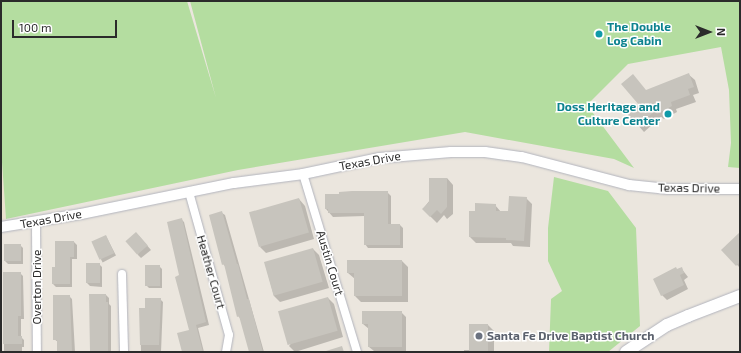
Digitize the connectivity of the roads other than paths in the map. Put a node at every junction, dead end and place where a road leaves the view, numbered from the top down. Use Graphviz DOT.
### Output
graph roads {
  1 [pos="303,174"];
  2 [pos="740,189"];
  3 [pos="189,192"];
  4 [pos="36,222"];
  5 [pos="1,227"];
  6 [pos="122,274"];
  7 [pos="740,296"];
  8 [pos="37,352"];
  9 [pos="124,352"];
  10 [pos="226,352"];
  11 [pos="357,352"];
  12 [pos="626,352"];
  1 -- 2 [label="street, Texas Drive"];
  1 -- 3 [label="street, Texas Drive"];
  1 -- 11 [label="street, Austin Court"];
  3 -- 4 [label="street, Texas Drive"];
  3 -- 10 [label="street, Heather Court"];
  4 -- 5 [label="street, Texas Drive"];
  4 -- 8 [label="street, Overton Drive"];
  6 -- 9 [label="street"];
  7 -- 12 [label="main road"];
}
